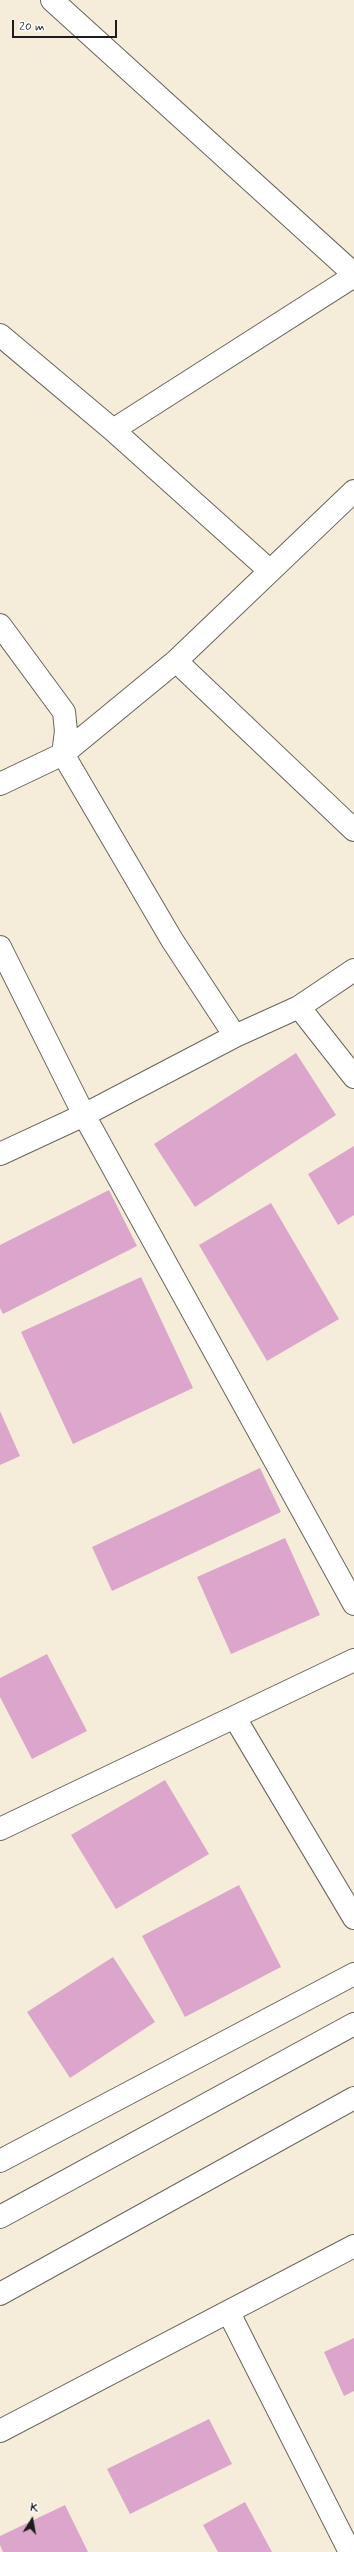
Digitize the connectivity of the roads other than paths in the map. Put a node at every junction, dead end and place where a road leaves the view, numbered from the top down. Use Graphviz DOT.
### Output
graph roads {
  1 [pos="52,0"];
  2 [pos="354,275"];
  3 [pos="0,335"];
  4 [pos="113,430"];
  5 [pos="354,491"];
  6 [pos="269,570"];
  7 [pos="0,625"];
  8 [pos="176,662"];
  9 [pos="63,754"];
  10 [pos="0,784"];
  11 [pos="354,830"];
  12 [pos="0,947"];
  13 [pos="354,970"];
  14 [pos="299,1007"];
  15 [pos="235,1036"];
  16 [pos="354,1077"];
  17 [pos="84,1115"];
  18 [pos="0,1154"];
  19 [pos="354,1604"];
  20 [pos="354,1660"];
  21 [pos="235,1718"];
  22 [pos="0,1829"];
  23 [pos="354,1918"];
  24 [pos="354,1974"];
  25 [pos="354,2024"];
  26 [pos="354,2098"];
  27 [pos="0,2161"];
  28 [pos="0,2217"];
  29 [pos="354,2246"];
  30 [pos="0,2294"];
  31 [pos="229,2313"];
  32 [pos="0,2431"];
  33 [pos="350,2552"];
  1 -- 2 [label="street"];
  2 -- 4 [label="street"];
  3 -- 4 [label="street"];
  4 -- 6 [label="street"];
  5 -- 6 [label="street"];
  6 -- 8 [label="street"];
  7 -- 9 [label="street"];
  8 -- 9 [label="street"];
  8 -- 11 [label="street"];
  9 -- 10 [label="street"];
  9 -- 15 [label="street"];
  12 -- 17 [label="street"];
  13 -- 14 [label="street"];
  14 -- 15 [label="street"];
  14 -- 16 [label="street"];
  15 -- 17 [label="street"];
  17 -- 18 [label="street"];
  17 -- 19 [label="street"];
  20 -- 21 [label="street"];
  21 -- 22 [label="street"];
  21 -- 23 [label="street"];
  24 -- 27 [label="street"];
  25 -- 28 [label="street"];
  26 -- 30 [label="street"];
  29 -- 31 [label="street"];
  31 -- 32 [label="street"];
  31 -- 33 [label="street"];
}
